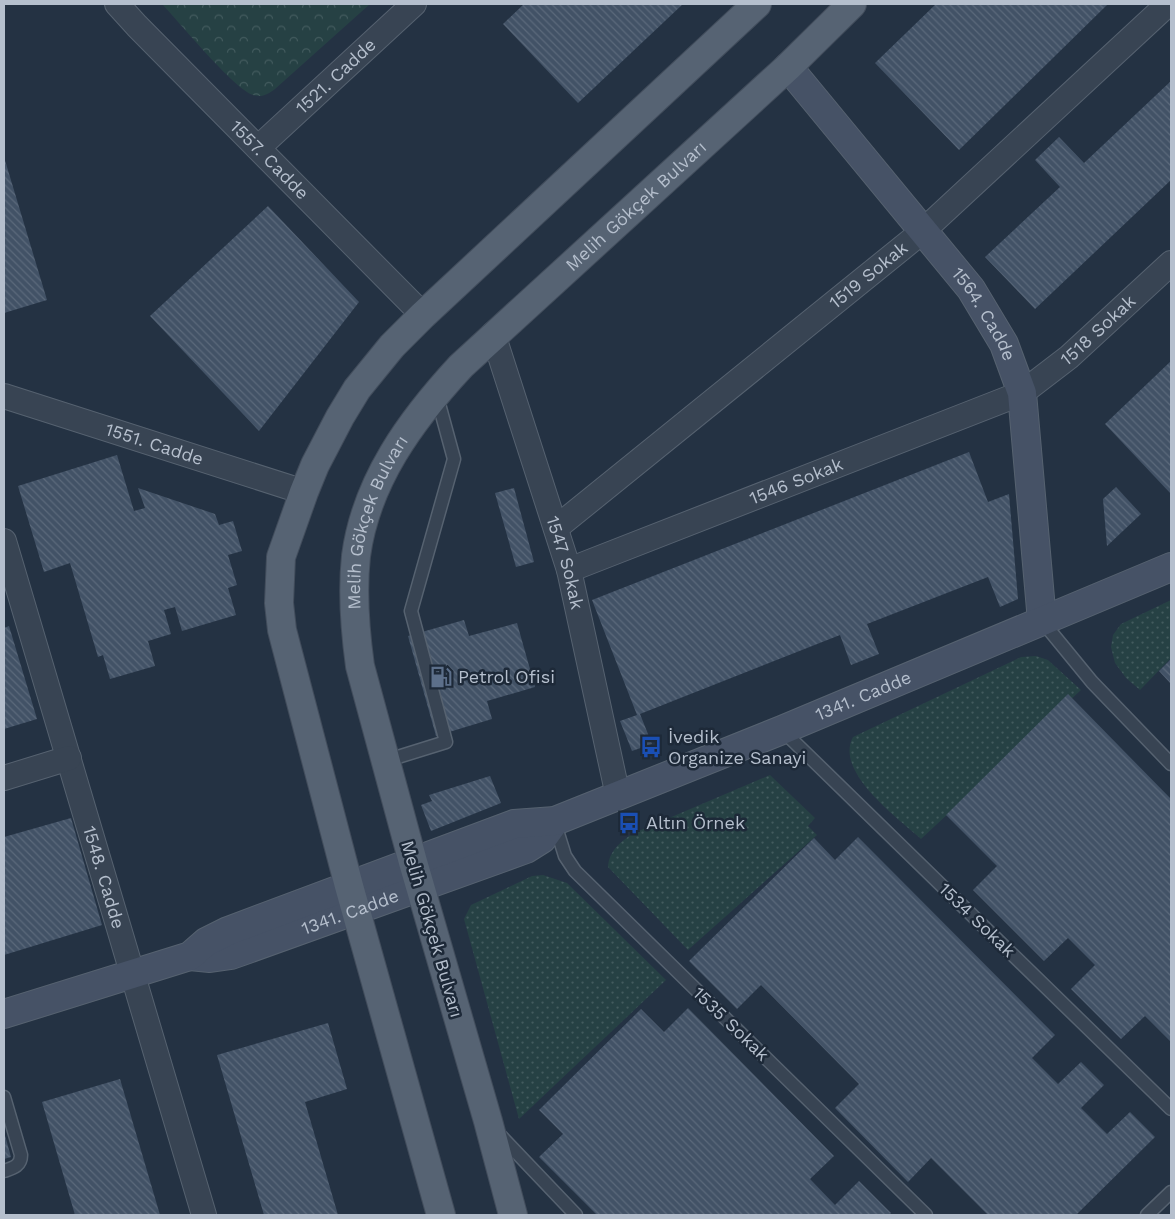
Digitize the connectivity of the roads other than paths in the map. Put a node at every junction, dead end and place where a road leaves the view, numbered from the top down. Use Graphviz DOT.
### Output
graph roads {
  1 [pos="117,4"];
  2 [pos="414,4"];
  3 [pos="757,4"];
  4 [pos="852,4"];
  5 [pos="1168,4"];
  6 [pos="788,67"];
  7 [pos="258,148"];
  8 [pos="922,231"];
  9 [pos="1171,264"];
  10 [pos="423,315"];
  11 [pos="494,334"];
  12 [pos="436,392"];
  13 [pos="1022,393"];
  14 [pos="4,396"];
  15 [pos="304,492"];
  16 [pos="556,528"];
  17 [pos="4,541"];
  18 [pos="7,567"];
  19 [pos="1171,567"];
  20 [pos="569,570"];
  21 [pos="1042,620"];
  22 [pos="782,730"];
  23 [pos="69,758"];
  24 [pos="385,761"];
  25 [pos="1171,764"];
  26 [pos="4,778"];
  27 [pos="618,796"];
  28 [pos="555,821"];
  29 [pos="417,875"];
  30 [pos="353,898"];
  31 [pos="132,974"];
  32 [pos="4,1014"];
  33 [pos="4,1097"];
  34 [pos="1171,1109"];
  35 [pos="488,1121"];
  36 [pos="4,1171"];
  37 [pos="1171,1192"];
  38 [pos="204,1215"];
  39 [pos="441,1215"];
  40 [pos="513,1215"];
  41 [pos="576,1215"];
  42 [pos="926,1215"];
  43 [pos="1147,1215"];
  1 -- 7 [label="street, 1557. Cadde"];
  2 -- 7 [label="street, 1521. Cadde"];
  3 -- 10 [label="main road"];
  4 -- 6 [label="main road, Melih Gökçek Bulvarı"];
  5 -- 8 [label="street, 1519 Sokak"];
  6 -- 8 [label="street, 1564. Cadde"];
  6 -- 11 [label="main road, Melih Gökçek Bulvarı"];
  7 -- 10 [label="street, 1557. Cadde"];
  8 -- 13 [label="street, 1564. Cadde"];
  8 -- 16 [label="street, 1519 Sokak"];
  9 -- 13 [label="street, 1518 Sokak"];
  10 -- 15 [label="main road"];
  11 -- 12 [label="main road, Melih Gökçek Bulvarı"];
  11 -- 16 [label="street, 1547 Sokak"];
  12 -- 24 [label="main road, Melih Gökçek Bulvarı"];
  12 -- 24 [label="lane"];
  13 -- 20 [label="street, 1546 Sokak"];
  13 -- 21 [label="street, 1564. Cadde"];
  14 -- 15 [label="street, 1551. Cadde"];
  15 -- 30 [label="main road"];
  16 -- 20 [label="street, 1547 Sokak"];
  17 -- 18 [label="street, 1548. Cadde"];
  18 -- 23 [label="street, 1548. Cadde"];
  19 -- 21 [label="street, 1341. Cadde"];
  20 -- 27 [label="street, 1547 Sokak"];
  21 -- 22 [label="street, 1341. Cadde"];
  21 -- 25 [label="lane"];
  22 -- 27 [label="street, 1341. Cadde"];
  22 -- 34 [label="lane, 1534 Sokak"];
  23 -- 26 [label="street"];
  23 -- 31 [label="street, 1548. Cadde"];
  24 -- 29 [label="main road, Melih Gökçek Bulvarı"];
  27 -- 28 [label="street, 1341. Cadde"];
  28 -- 29 [label="street, 1341. Cadde"];
  28 -- 42 [label="lane, 1535 Sokak"];
  29 -- 30 [label="street, 1341. Cadde"];
  29 -- 35 [label="main road, Melih Gökçek Bulvarı"];
  30 -- 31 [label="street, 1341. Cadde"];
  30 -- 39 [label="main road"];
  31 -- 32 [label="street, 1341. Cadde"];
  31 -- 38 [label="street, 1548. Cadde"];
  33 -- 36 [label="lane"];
  35 -- 40 [label="main road, Melih Gökçek Bulvarı"];
  35 -- 41 [label="lane"];
  37 -- 43 [label="lane"];
}
